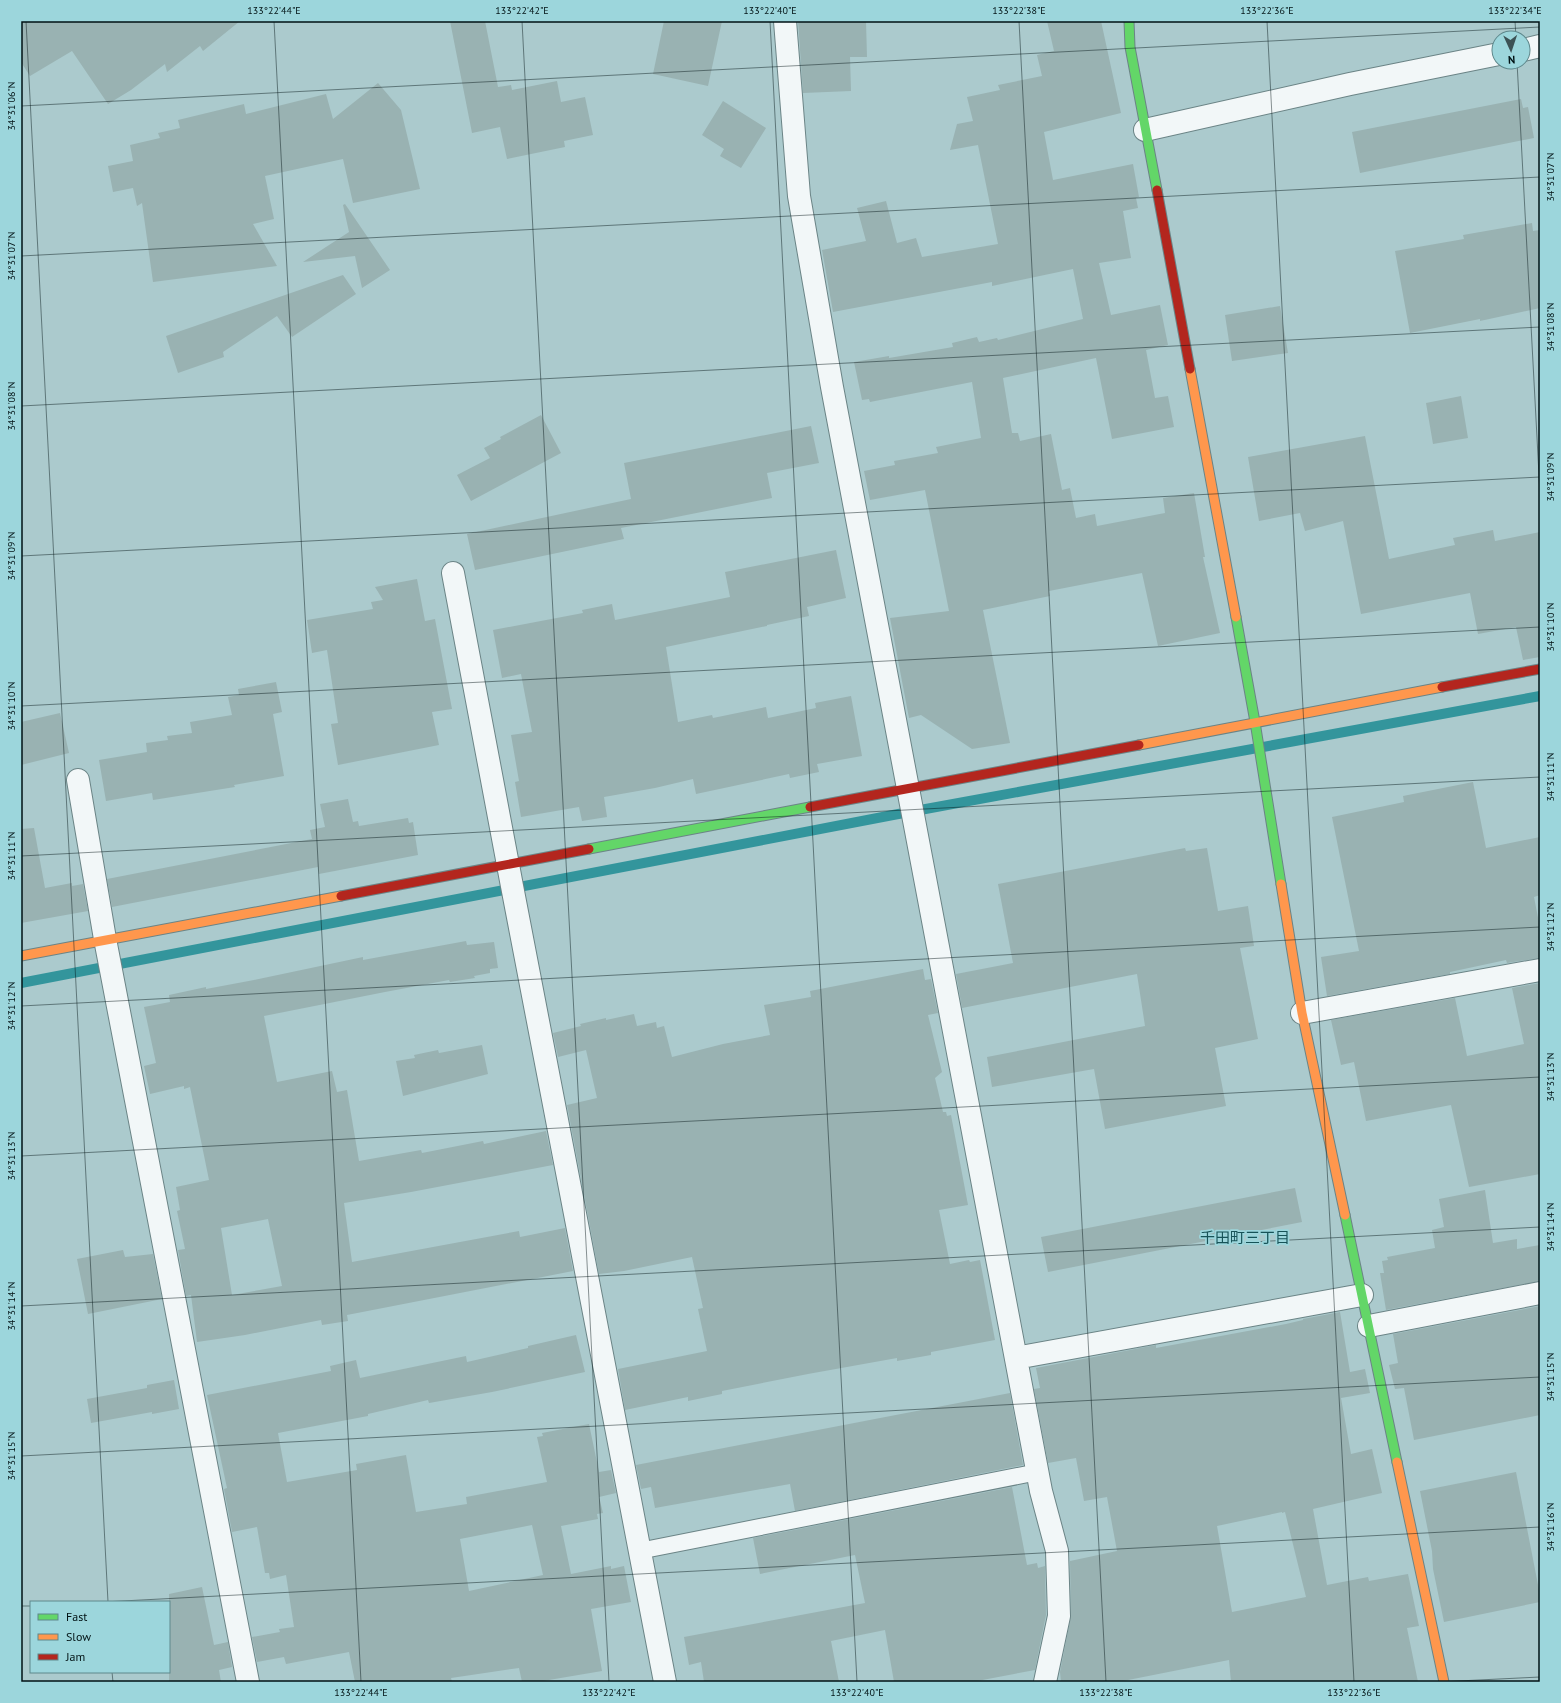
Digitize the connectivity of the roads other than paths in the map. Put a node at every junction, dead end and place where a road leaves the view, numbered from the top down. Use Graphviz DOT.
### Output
graph roads {
  1 [pos="785,21"];
  2 [pos="1129,21"];
  3 [pos="1491,56"];
  4 [pos="1145,130"];
  5 [pos="453,573"];
  6 [pos="1540,669"];
  7 [pos="1255,722"];
  8 [pos="78,780"];
  9 [pos="911,804"];
  10 [pos="507,863"];
  11 [pos="105,939"];
  12 [pos="21,956"];
  13 [pos="1540,970"];
  14 [pos="1302,1013"];
  15 [pos="1540,1292"];
  16 [pos="1362,1295"];
  17 [pos="1369,1326"];
  18 [pos="1016,1358"];
  19 [pos="1038,1472"];
  20 [pos="640,1551"];
  21 [pos="248,1682"];
  22 [pos="665,1682"];
  23 [pos="1045,1682"];
  24 [pos="1444,1682"];
  1 -- 9 [label="street"];
  2 -- 4 [label="street"];
  3 -- 4 [label="street"];
  4 -- 7 [label="street"];
  5 -- 10 [label="street"];
  6 -- 7 [label="street"];
  7 -- 9 [label="street"];
  7 -- 14 [label="street"];
  8 -- 11 [label="street"];
  9 -- 10 [label="street"];
  9 -- 18 [label="street"];
  10 -- 11 [label="street"];
  10 -- 20 [label="street"];
  11 -- 12 [label="street"];
  11 -- 21 [label="street"];
  13 -- 14 [label="street"];
  14 -- 16 [label="street"];
  15 -- 17 [label="street"];
  16 -- 17 [label="street"];
  16 -- 18 [label="street"];
  17 -- 24 [label="street"];
  18 -- 19 [label="street"];
  19 -- 20 [label="lane"];
  19 -- 23 [label="street"];
  20 -- 22 [label="street"];
}
